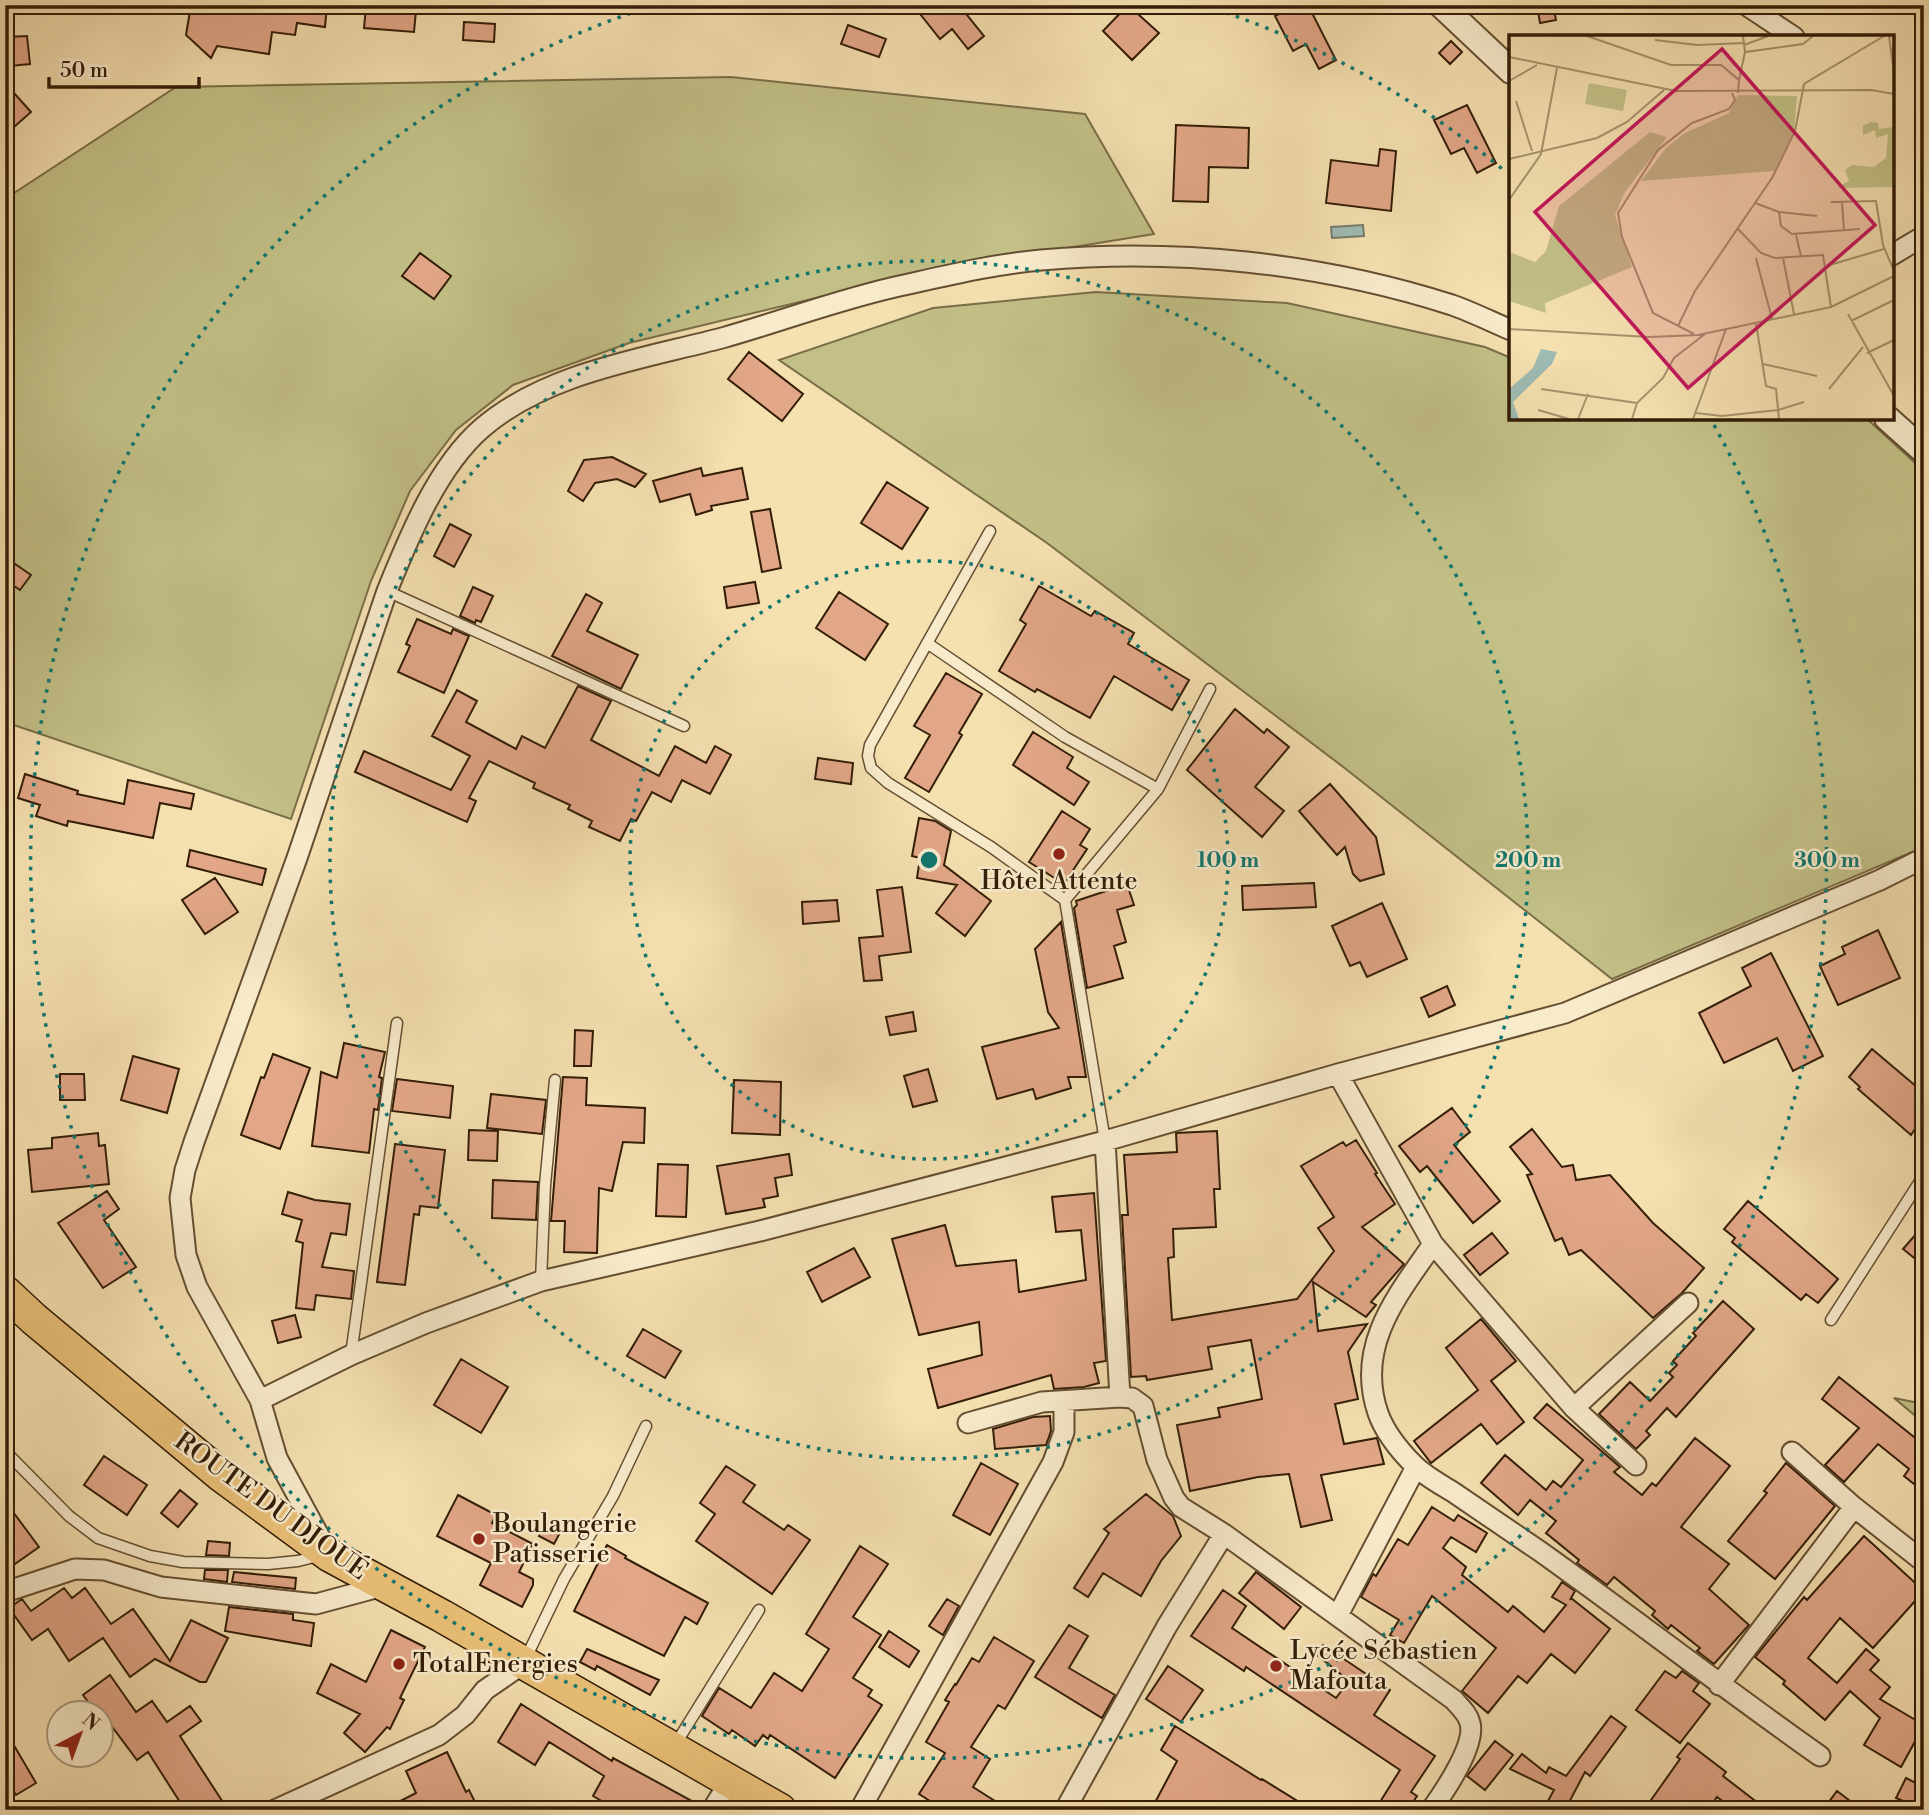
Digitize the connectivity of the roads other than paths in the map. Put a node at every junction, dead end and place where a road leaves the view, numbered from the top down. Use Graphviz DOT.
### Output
graph roads {
  1 [pos="1441,5"];
  2 [pos="1746,5"];
  3 [pos="1791,35"];
  4 [pos="1509,69"];
  5 [pos="1924,236"];
  6 [pos="1894,254"];
  7 [pos="1509,329"];
  8 [pos="1889,420"];
  9 [pos="1924,451"];
  10 [pos="990,531"];
  11 [pos="387,591"];
  12 [pos="928,643"];
  13 [pos="1210,689"];
  14 [pos="684,726"];
  15 [pos="1158,789"];
  16 [pos="1924,858"];
  17 [pos="1065,900"];
  18 [pos="397,1023"];
  19 [pos="1338,1074"];
  20 [pos="555,1080"];
  21 [pos="1105,1141"];
  22 [pos="1924,1175"];
  23 [pos="1433,1244"];
  24 [pos="541,1281"];
  25 [pos="5,1292"];
  26 [pos="1688,1303"];
  27 [pos="1831,1320"];
  28 [pos="351,1355"];
  29 [pos="1120,1397"];
  30 [pos="260,1400"];
  31 [pos="1064,1401"];
  32 [pos="1574,1408"];
  33 [pos="968,1423"];
  34 [pos="646,1426"];
  35 [pos="5,1451"];
  36 [pos="1792,1452"];
  37 [pos="1636,1465"];
  38 [pos="1416,1467"];
  39 [pos="1854,1507"];
  40 [pos="1224,1534"];
  41 [pos="329,1555"];
  42 [pos="1924,1562"];
  43 [pos="383,1586"];
  44 [pos="5,1592"];
  45 [pos="759,1611"];
  46 [pos="1338,1615"];
  47 [pos="524,1663"];
  48 [pos="1718,1685"];
  49 [pos="673,1749"];
  50 [pos="1820,1756"];
  51 [pos="730,1781"];
  52 [pos="1439,1807"];
  53 [pos="275,1810"];
  54 [pos="712,1810"];
  55 [pos="780,1810"];
  56 [pos="860,1810"];
  57 [pos="1065,1810"];
  1 -- 4 [label="street"];
  2 -- 3 [label="street"];
  5 -- 6 [label="street"];
  7 -- 11 [label="street"];
  8 -- 9 [label="street"];
  10 -- 12 [label="lane"];
  11 -- 14 [label="lane"];
  11 -- 30 [label="street"];
  12 -- 15 [label="lane"];
  12 -- 17 [label="lane"];
  13 -- 15 [label="lane"];
  15 -- 17 [label="lane"];
  16 -- 19 [label="street"];
  17 -- 21 [label="lane"];
  18 -- 28 [label="lane"];
  19 -- 21 [label="street"];
  19 -- 23 [label="street"];
  20 -- 24 [label="lane"];
  21 -- 24 [label="street"];
  21 -- 29 [label="street"];
  22 -- 27 [label="lane"];
  23 -- 32 [label="street"];
  23 -- 38 [label="street"];
  24 -- 28 [label="street"];
  25 -- 41 [label="main road, ROUTE DU DJOUÉ"];
  26 -- 32 [label="street"];
  28 -- 30 [label="street"];
  29 -- 31 [label="street"];
  29 -- 40 [label="street"];
  30 -- 41 [label="street"];
  31 -- 33 [label="street"];
  31 -- 56 [label="street"];
  32 -- 37 [label="street"];
  34 -- 47 [label="lane"];
  35 -- 41 [label="lane"];
  36 -- 39 [label="street"];
  38 -- 46 [label="street"];
  38 -- 48 [label="street"];
  39 -- 42 [label="street"];
  39 -- 48 [label="street"];
  40 -- 46 [label="street"];
  40 -- 57 [label="street"];
  41 -- 43 [label="main road, ROUTE DU DJOUÉ"];
  43 -- 44 [label="street"];
  43 -- 47 [label="main road, ROUTE DU DJOUÉ"];
  45 -- 49 [label="lane"];
  46 -- 52 [label="street"];
  47 -- 49 [label="main road, ROUTE DU DJOUÉ"];
  47 -- 53 [label="street"];
  48 -- 50 [label="street"];
  49 -- 51 [label="main road, ROUTE DU DJOUÉ"];
  51 -- 54 [label="street"];
  51 -- 55 [label="main road, ROUTE DU DJOUÉ"];
}
